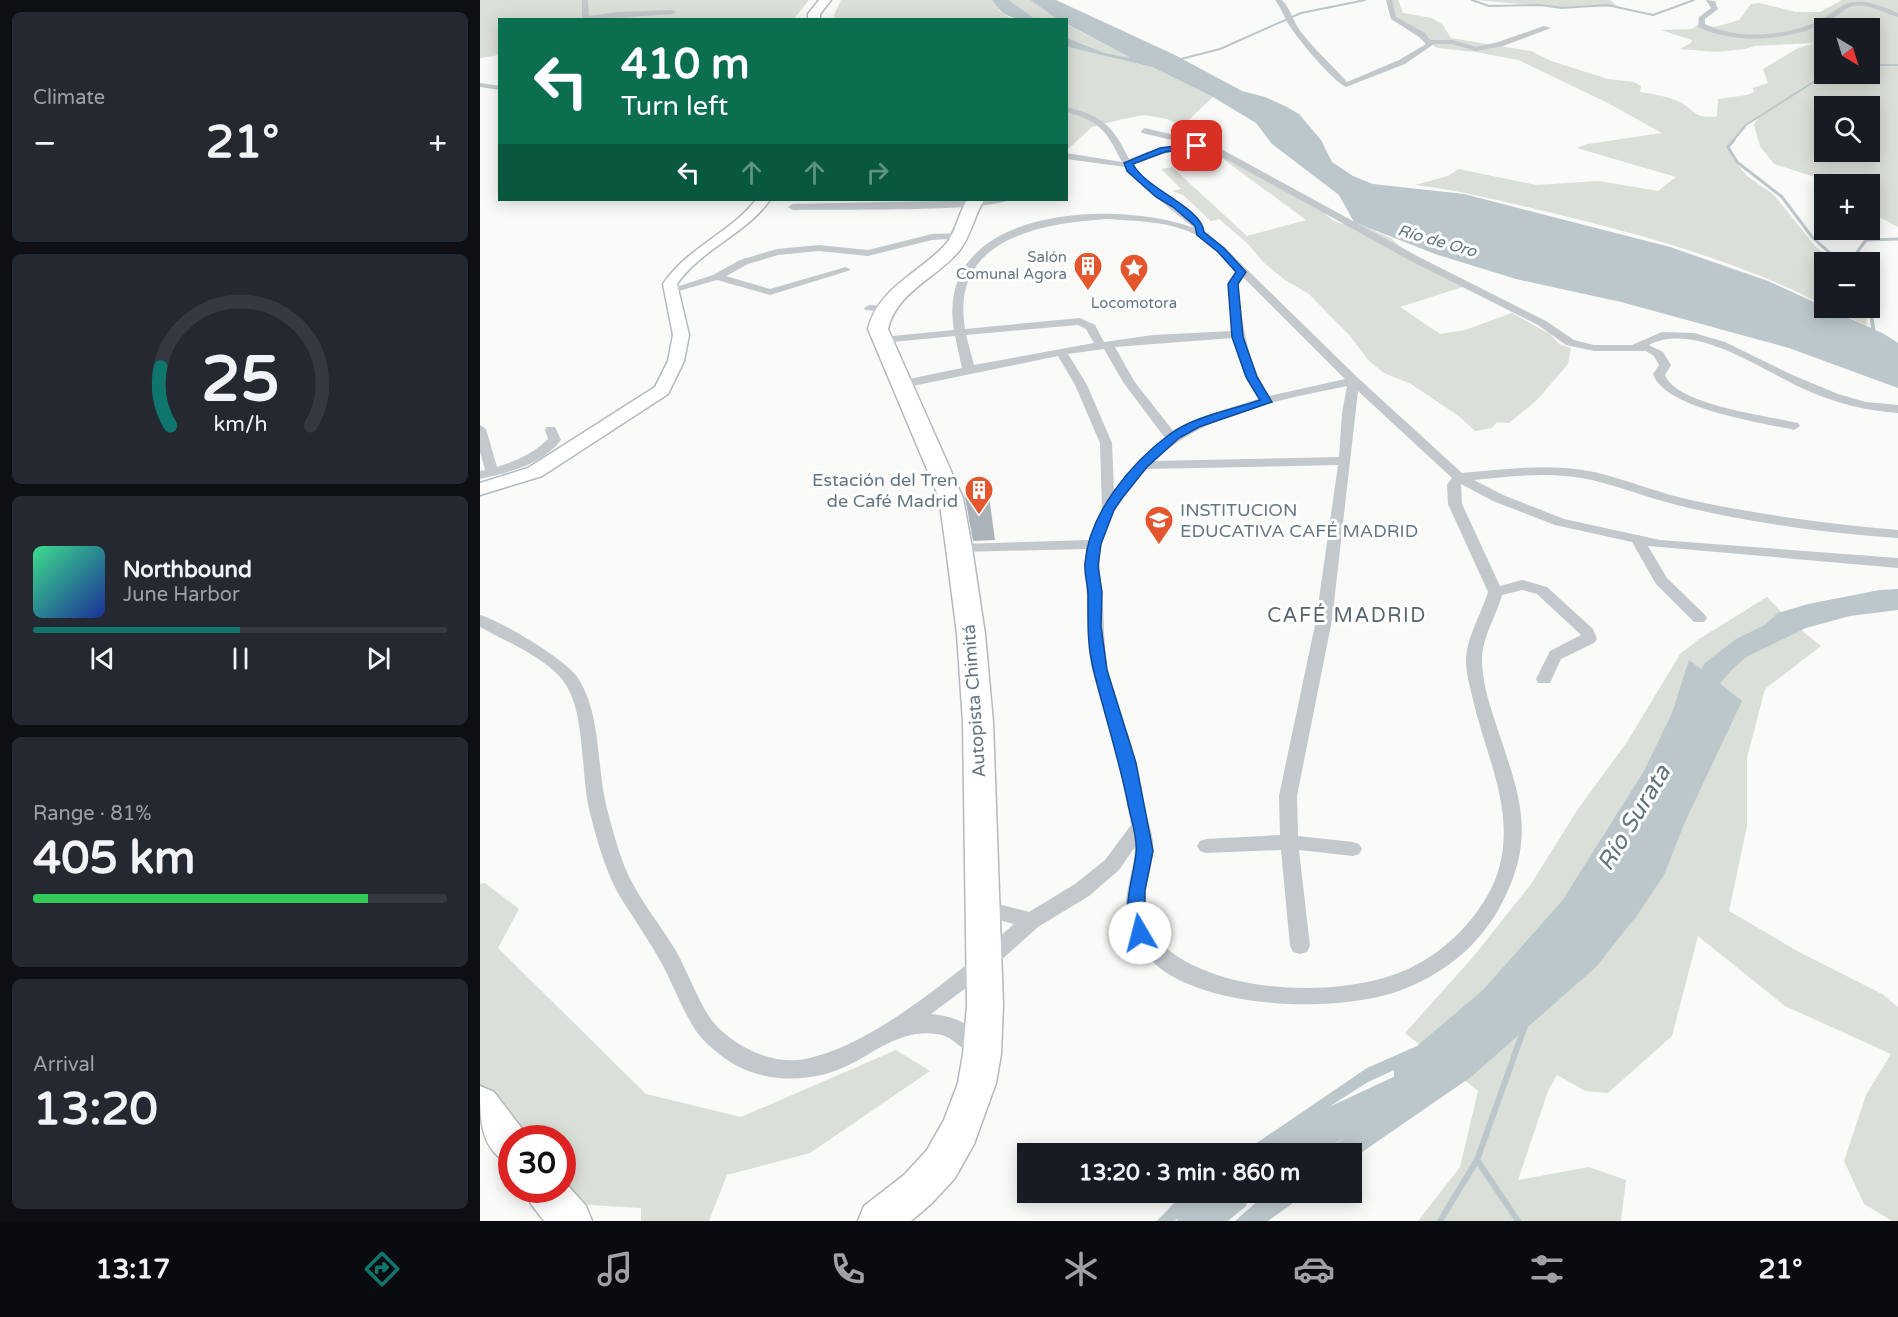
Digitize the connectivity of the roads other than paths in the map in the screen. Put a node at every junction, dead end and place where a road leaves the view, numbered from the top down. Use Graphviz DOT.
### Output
graph roads {
  1 [pos="585,0"];
  2 [pos="825,0"];
  3 [pos="836,0"];
  4 [pos="1278,0"];
  5 [pos="1389,0"];
  6 [pos="1708,0"];
  7 [pos="673,12"];
  8 [pos="1898,15"];
  9 [pos="586,18"];
  10 [pos="592,18"];
  11 [pos="814,18"];
  12 [pos="825,18"];
  13 [pos="1546,28"];
  14 [pos="1428,42"];
  15 [pos="480,85"];
  16 [pos="498,88"];
  17 [pos="1068,110"];
  18 [pos="1145,131"];
  19 [pos="1197,146"];
  20 [pos="1068,156"];
  21 [pos="1128,163"];
  22 [pos="762,201"];
  23 [pos="988,201"];
  24 [pos="973,202"];
  25 [pos="793,207"];
  26 [pos="1200,233"];
  27 [pos="961,236"];
  28 [pos="846,270"];
  29 [pos="1241,272"];
  30 [pos="717,277"];
  31 [pos="672,290"];
  32 [pos="959,333"];
  33 [pos="1237,334"];
  34 [pos="882,340"];
  35 [pos="1105,345"];
  36 [pos="1636,347"];
  37 [pos="1062,353"];
  38 [pos="969,370"];
  39 [pos="1354,381"];
  40 [pos="903,384"];
  41 [pos="1266,402"];
  42 [pos="1898,409"];
  43 [pos="1794,426"];
  44 [pos="480,429"];
  45 [pos="551,430"];
  46 [pos="1172,438"];
  47 [pos="1345,461"];
  48 [pos="1143,465"];
  49 [pos="486,474"];
  50 [pos="1459,477"];
  51 [pos="480,489"];
  52 [pos="1108,510"];
  53 [pos="1898,534"];
  54 [pos="1638,541"];
  55 [pos="1094,544"];
  56 [pos="959,548"];
  57 [pos="1898,563"];
  58 [pos="1495,592"];
  59 [pos="1699,618"];
  60 [pos="480,620"];
  61 [pos="1544,680"];
  62 [pos="1141,825"];
  63 [pos="1290,842"];
  64 [pos="1206,846"];
  65 [pos="1353,849"];
  66 [pos="983,908"];
  67 [pos="1031,921"];
  68 [pos="1300,946"];
  69 [pos="983,963"];
  70 [pos="897,1028"];
  71 [pos="982,1054"];
  72 [pos="480,1105"];
  73 [pos="498,1128"];
  74 [pos="556,1203"];
  75 [pos="572,1221"];
  76 [pos="879,1221"];
  1 -- 9 [label="street"];
  2 -- 11 [label="highway"];
  3 -- 12 [label="highway"];
  4 -- 14 [label="street"];
  5 -- 14 [label="street"];
  6 -- 8 [label="street"];
  7 -- 10 [label="street"];
  13 -- 14 [label="street"];
  15 -- 16 [label="street"];
  17 -- 21 [label="street"];
  18 -- 19 [label="street"];
  19 -- 21 [label="street"];
  19 -- 36 [label="street"];
  20 -- 21 [label="street"];
  21 -- 26 [label="street"];
  22 -- 31 [label="street"];
  23 -- 24 [label="street"];
  24 -- 25 [label="street"];
  24 -- 27 [label="highway, Autopista Chimitá"];
  26 -- 29 [label="street"];
  26 -- 32 [label="street"];
  27 -- 30 [label="street"];
  27 -- 34 [label="highway, Autopista Chimitá"];
  28 -- 30 [label="street"];
  29 -- 33 [label="street"];
  29 -- 39 [label="street"];
  30 -- 31 [label="street"];
  31 -- 51 [label="street"];
  32 -- 34 [label="street"];
  32 -- 35 [label="street"];
  32 -- 38 [label="street"];
  33 -- 35 [label="street"];
  33 -- 41 [label="street"];
  34 -- 40 [label="highway, Autopista Chimitá"];
  35 -- 37 [label="street"];
  35 -- 46 [label="street"];
  36 -- 42 [label="street"];
  36 -- 43 [label="street"];
  37 -- 38 [label="street"];
  37 -- 52 [label="street"];
  38 -- 40 [label="street"];
  39 -- 41 [label="street"];
  39 -- 47 [label="street"];
  39 -- 50 [label="street"];
  40 -- 56 [label="highway, Autopista Chimitá"];
  41 -- 46 [label="street"];
  44 -- 49 [label="street"];
  45 -- 49 [label="street"];
  46 -- 48 [label="street"];
  47 -- 48 [label="street"];
  47 -- 63 [label="street"];
  48 -- 52 [label="street"];
  50 -- 53 [label="street"];
  50 -- 54 [label="street"];
  50 -- 58 [label="street"];
  52 -- 55 [label="street"];
  54 -- 57 [label="street"];
  54 -- 59 [label="street"];
  55 -- 56 [label="street"];
  55 -- 62 [label="street"];
  56 -- 66 [label="highway, Autopista Chimitá"];
  58 -- 61 [label="street"];
  58 -- 62 [label="street"];
  60 -- 70 [label="street"];
  62 -- 67 [label="street"];
  63 -- 64 [label="street"];
  63 -- 65 [label="street"];
  63 -- 68 [label="street"];
  66 -- 67 [label="street"];
  66 -- 69 [label="highway, Autopista Chimitá"];
  67 -- 69 [label="street"];
  69 -- 70 [label="street"];
  69 -- 71 [label="highway, Autopista Chimitá"];
  70 -- 71 [label="street"];
  71 -- 76 [label="highway, Autopista Chimitá"];
  72 -- 73 [label="highway"];
  74 -- 75 [label="highway"];
}
